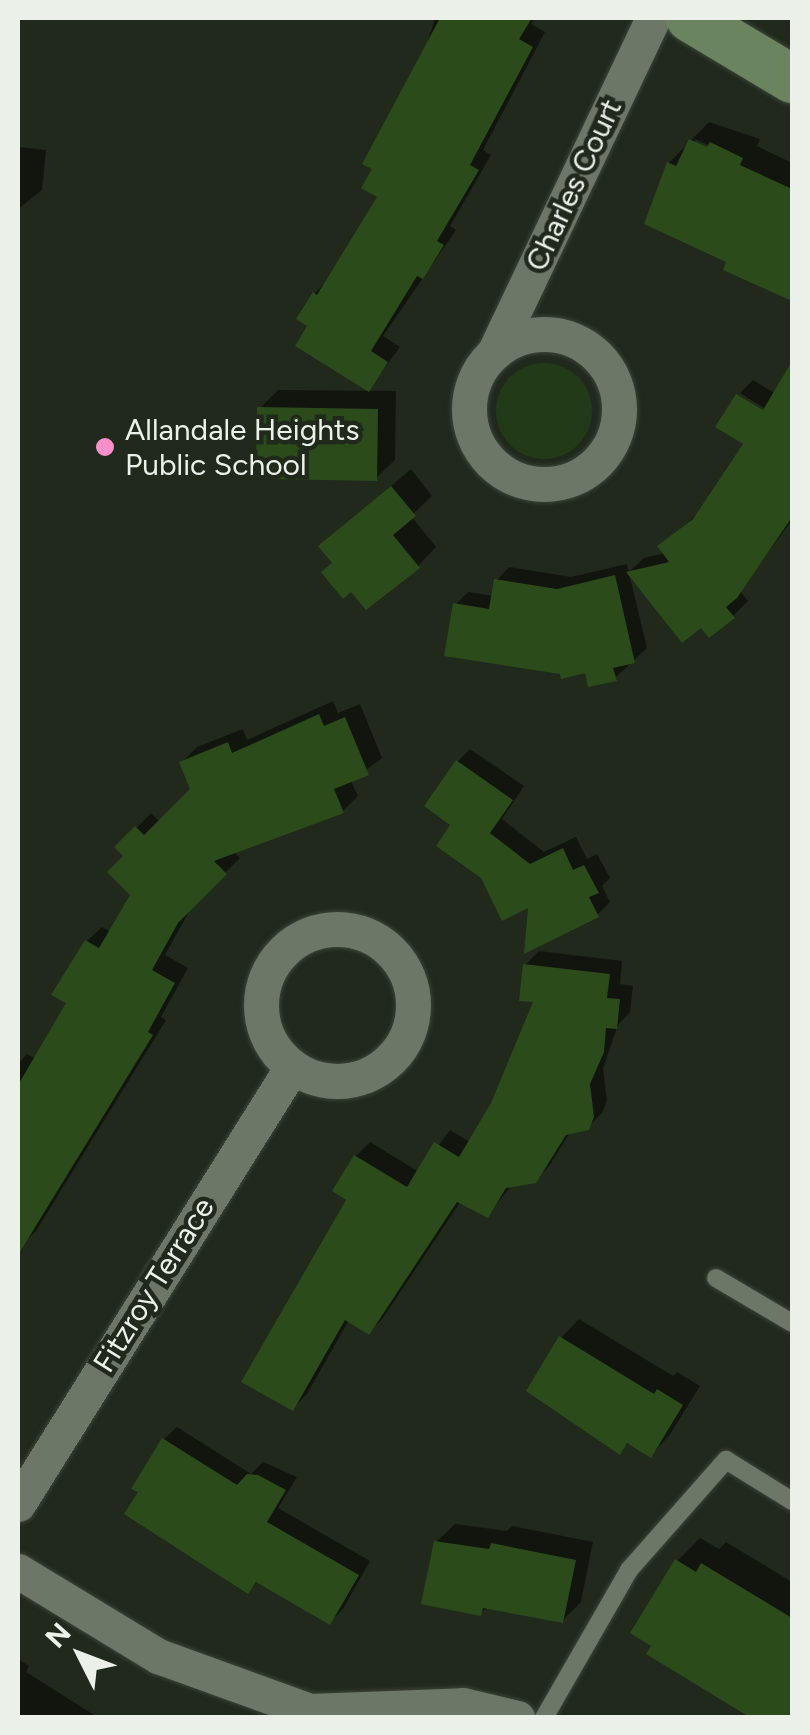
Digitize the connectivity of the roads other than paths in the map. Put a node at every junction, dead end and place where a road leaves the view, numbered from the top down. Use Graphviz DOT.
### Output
graph roads {
  1 [pos="653,18"];
  2 [pos="690,18"];
  3 [pos="792,79"];
  4 [pos="494,353"];
  5 [pos="292,1067"];
  6 [pos="716,1278"];
  7 [pos="792,1323"];
  8 [pos="792,1502"];
  9 [pos="18,1504"];
  10 [pos="18,1570"];
  11 [pos="504,1716"];
  12 [pos="544,1718"];
  1 -- 4 [label="street, Charles Court"];
  2 -- 3 [label="street"];
  4 -- 4 [label="street, Charles Court"];
  5 -- 5 [label="street"];
  5 -- 9 [label="street, Fitzroy Terrace"];
  6 -- 7 [label="lane"];
  8 -- 12 [label="lane"];
  10 -- 11 [label="street"];
}
